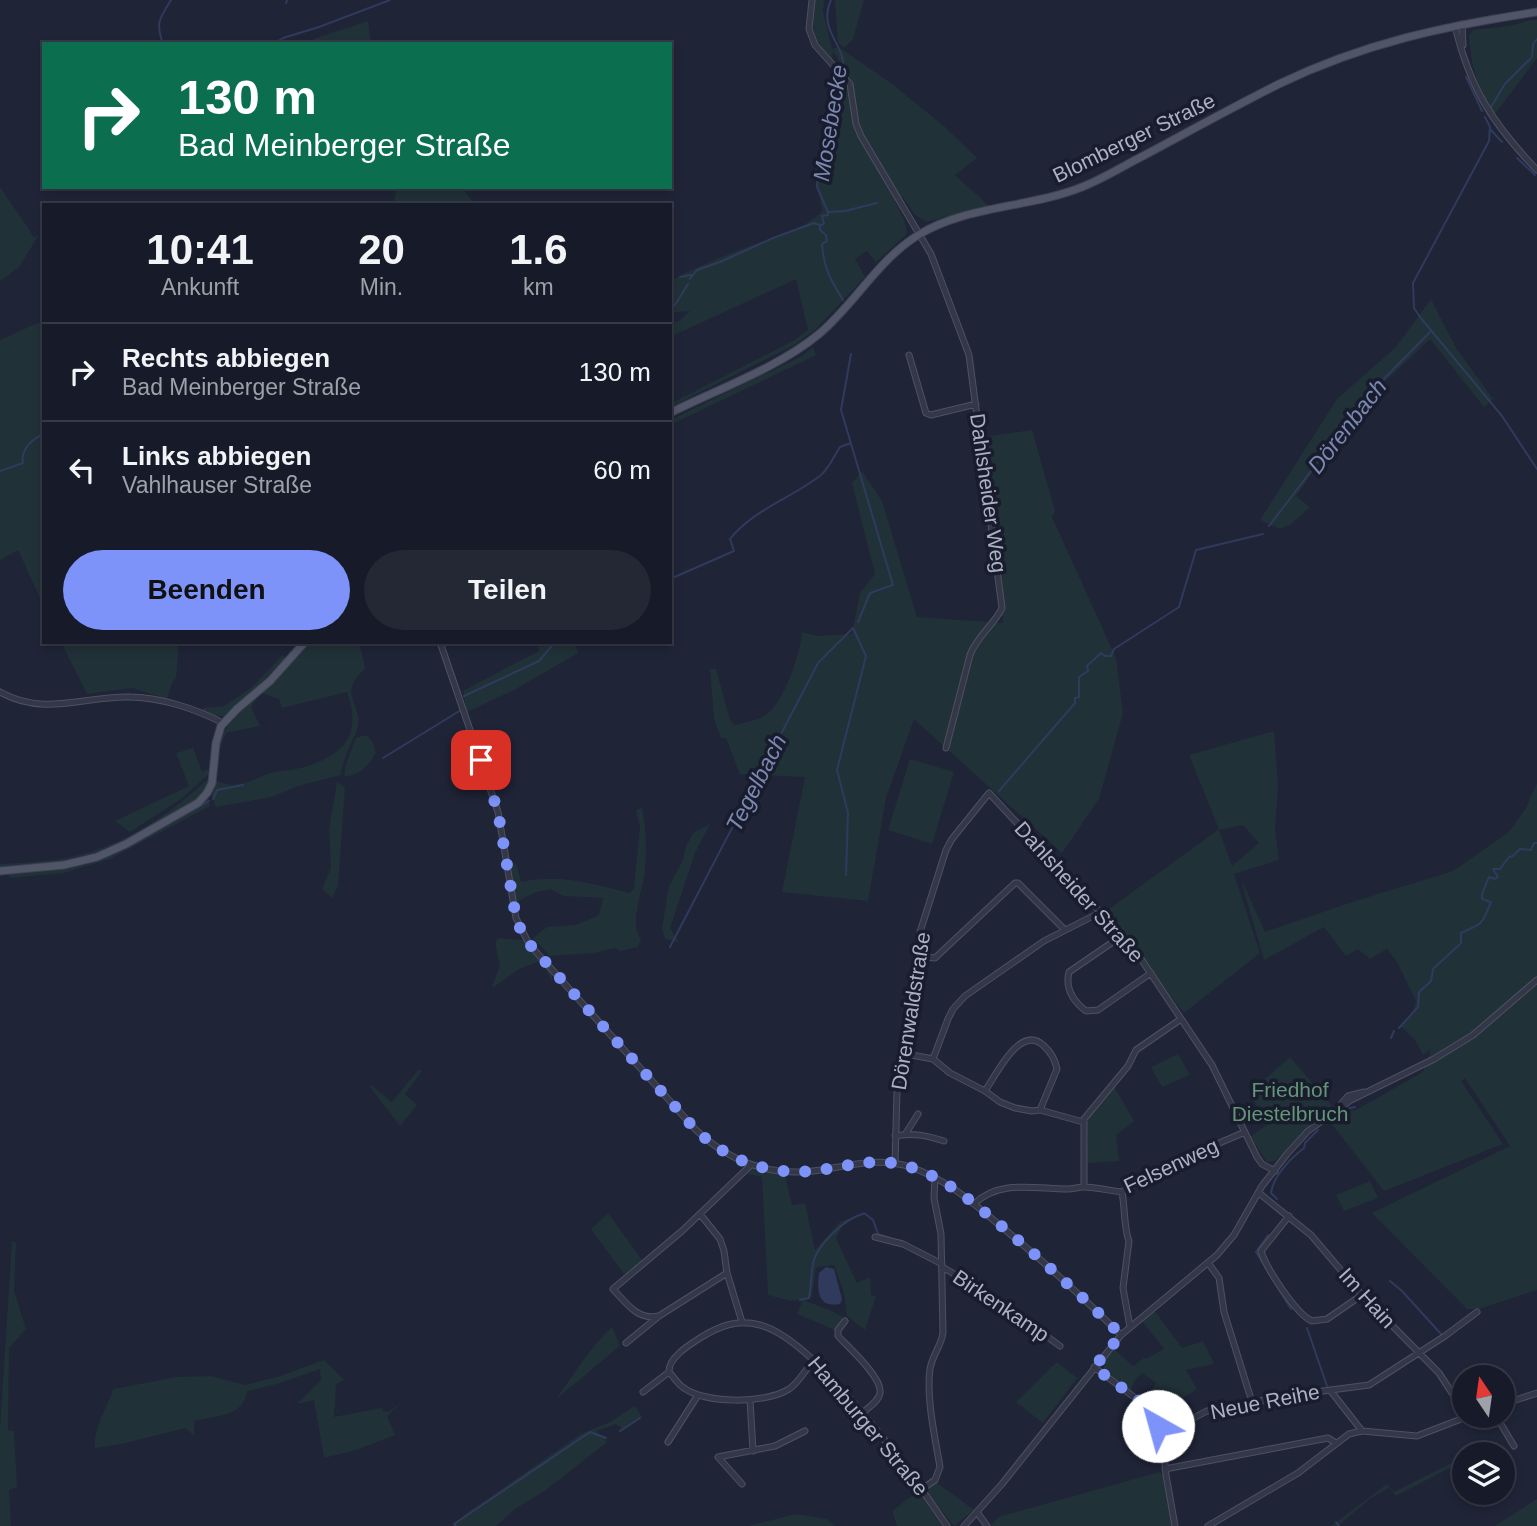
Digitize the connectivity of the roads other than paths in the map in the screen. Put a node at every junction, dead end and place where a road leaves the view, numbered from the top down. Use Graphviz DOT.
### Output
graph roads {
  1 [pos="812,0"];
  2 [pos="1537,12"];
  3 [pos="1459,25"];
  4 [pos="1537,170"];
  5 [pos="920,234"];
  6 [pos="909,355"];
  7 [pos="976,404"];
  8 [pos="672,412"];
  9 [pos="303,644"];
  10 [pos="441,644"];
  11 [pos="0,692"];
  12 [pos="223,723"];
  13 [pos="946,748"];
  14 [pos="989,793"];
  15 [pos="0,871"];
  16 [pos="1101,912"];
  17 [pos="1063,929"];
  18 [pos="1123,935"];
  19 [pos="916,956"];
  20 [pos="1151,973"];
  21 [pos="1537,980"];
  22 [pos="1181,1019"];
  23 [pos="901,1053"];
  24 [pos="933,1059"];
  25 [pos="985,1091"];
  26 [pos="1040,1110"];
  27 [pos="918,1114"];
  28 [pos="1083,1122"];
  29 [pos="1245,1132"];
  30 [pos="905,1133"];
  31 [pos="895,1136"];
  32 [pos="944,1141"];
  33 [pos="895,1163"];
  34 [pos="751,1165"];
  35 [pos="1275,1171"];
  36 [pos="935,1177"];
  37 [pos="1084,1187"];
  38 [pos="1122,1192"];
  39 [pos="1260,1192"];
  40 [pos="974,1204"];
  41 [pos="700,1214"];
  42 [pos="1289,1216"];
  43 [pos="874,1237"];
  44 [pos="1209,1264"];
  45 [pos="942,1266"];
  46 [pos="727,1273"];
  47 [pos="1362,1295"];
  48 [pos="1476,1312"];
  49 [pos="660,1316"];
  50 [pos="845,1321"];
  51 [pos="742,1322"];
  52 [pos="1129,1327"];
  53 [pos="1121,1335"];
  54 [pos="626,1343"];
  55 [pos="1060,1346"];
  56 [pos="1418,1353"];
  57 [pos="814,1361"];
  58 [pos="1094,1367"];
  59 [pos="669,1372"];
  60 [pos="1330,1390"];
  61 [pos="1452,1391"];
  62 [pos="643,1392"];
  63 [pos="1537,1393"];
  64 [pos="698,1395"];
  65 [pos="750,1400"];
  66 [pos="1516,1400"];
  67 [pos="1252,1402"];
  68 [pos="862,1413"];
  69 [pos="1452,1421"];
  70 [pos="805,1431"];
  71 [pos="1362,1431"];
  72 [pos="1162,1434"];
  73 [pos="668,1442"];
  74 [pos="1336,1443"];
  75 [pos="753,1451"];
  76 [pos="1166,1469"];
  77 [pos="742,1483"];
  78 [pos="922,1489"];
  79 [pos="978,1512"];
  80 [pos="947,1526"];
  81 [pos="964,1526"];
  82 [pos="987,1526"];
  83 [pos="1175,1526"];
  84 [pos="1208,1526"];
  1 -- 5 [label="street, Dahlsheider Weg"];
  2 -- 3 [label="main road, Blomberger Straße"];
  3 -- 4 [label="street"];
  3 -- 5 [label="main road, Blomberger Straße"];
  5 -- 7 [label="street, Dahlsheider Weg"];
  5 -- 8 [label="main road, Blomberger Straße"];
  6 -- 7 [label="street"];
  7 -- 13 [label="street, Dahlsheider Weg"];
  9 -- 12 [label="main road"];
  10 -- 34 [label="street"];
  11 -- 12 [label="street"];
  12 -- 15 [label="main road"];
  14 -- 16 [label="street, Dahlsheider Straße"];
  14 -- 19 [label="street, Dörenwaldstraße"];
  16 -- 17 [label="street"];
  16 -- 18 [label="street, Dahlsheider Straße"];
  17 -- 19 [label="street"];
  17 -- 24 [label="street"];
  18 -- 20 [label="street, Dahlsheider Straße"];
  18 -- 20 [label="street"];
  19 -- 23 [label="street, Dörenwaldstraße"];
  20 -- 22 [label="street, Dahlsheider Straße"];
  21 -- 35 [label="street"];
  22 -- 28 [label="street"];
  22 -- 29 [label="street, Dahlsheider Straße"];
  23 -- 24 [label="street"];
  23 -- 31 [label="street, Dörenwaldstraße"];
  24 -- 25 [label="street"];
  25 -- 26 [label="street"];
  25 -- 26 [label="street"];
  26 -- 28 [label="street"];
  27 -- 30 [label="street"];
  28 -- 37 [label="street"];
  29 -- 35 [label="street, Dahlsheider Straße"];
  29 -- 38 [label="street, Felsenweg"];
  30 -- 31 [label="street"];
  30 -- 32 [label="street"];
  31 -- 33 [label="street, Dörenwaldstraße"];
  33 -- 34 [label="street"];
  33 -- 36 [label="street"];
  34 -- 41 [label="street"];
  35 -- 39 [label="street"];
  36 -- 40 [label="street"];
  36 -- 45 [label="street"];
  37 -- 38 [label="street, Felsenweg"];
  37 -- 40 [label="street, Felsenweg"];
  38 -- 52 [label="street"];
  39 -- 42 [label="street, Im Hain"];
  39 -- 44 [label="street"];
  40 -- 53 [label="street"];
  41 -- 46 [label="street"];
  41 -- 49 [label="street"];
  42 -- 47 [label="street, Im Hain"];
  42 -- 47 [label="street"];
  43 -- 45 [label="street, Birkenkamp"];
  44 -- 52 [label="street"];
  44 -- 67 [label="street"];
  45 -- 55 [label="street, Birkenkamp"];
  45 -- 78 [label="street"];
  46 -- 49 [label="street"];
  46 -- 51 [label="street"];
  47 -- 56 [label="street, Im Hain"];
  48 -- 56 [label="street, Neue Reihe"];
  49 -- 54 [label="street"];
  50 -- 68 [label="street"];
  51 -- 57 [label="street, Hamburger Straße"];
  51 -- 59 [label="street"];
  52 -- 53 [label="street"];
  53 -- 58 [label="street"];
  56 -- 60 [label="street, Neue Reihe"];
  56 -- 61 [label="street, Im Hain"];
  57 -- 65 [label="street"];
  57 -- 68 [label="street, Hamburger Straße"];
  58 -- 72 [label="street"];
  58 -- 79 [label="street"];
  59 -- 62 [label="street"];
  59 -- 64 [label="street"];
  60 -- 67 [label="street, Neue Reihe"];
  60 -- 71 [label="street, Neue Reihe"];
  63 -- 66 [label="street"];
  64 -- 65 [label="street"];
  64 -- 73 [label="street"];
  65 -- 75 [label="street"];
  67 -- 72 [label="street, Neue Reihe"];
  68 -- 78 [label="street, Hamburger Straße"];
  69 -- 71 [label="street"];
  70 -- 75 [label="street"];
  71 -- 74 [label="street"];
  72 -- 76 [label="street"];
  74 -- 76 [label="street"];
  74 -- 84 [label="street"];
  75 -- 77 [label="street"];
  76 -- 83 [label="street"];
  78 -- 80 [label="street, Hamburger Straße"];
  79 -- 81 [label="street"];
  79 -- 82 [label="street"];
}
